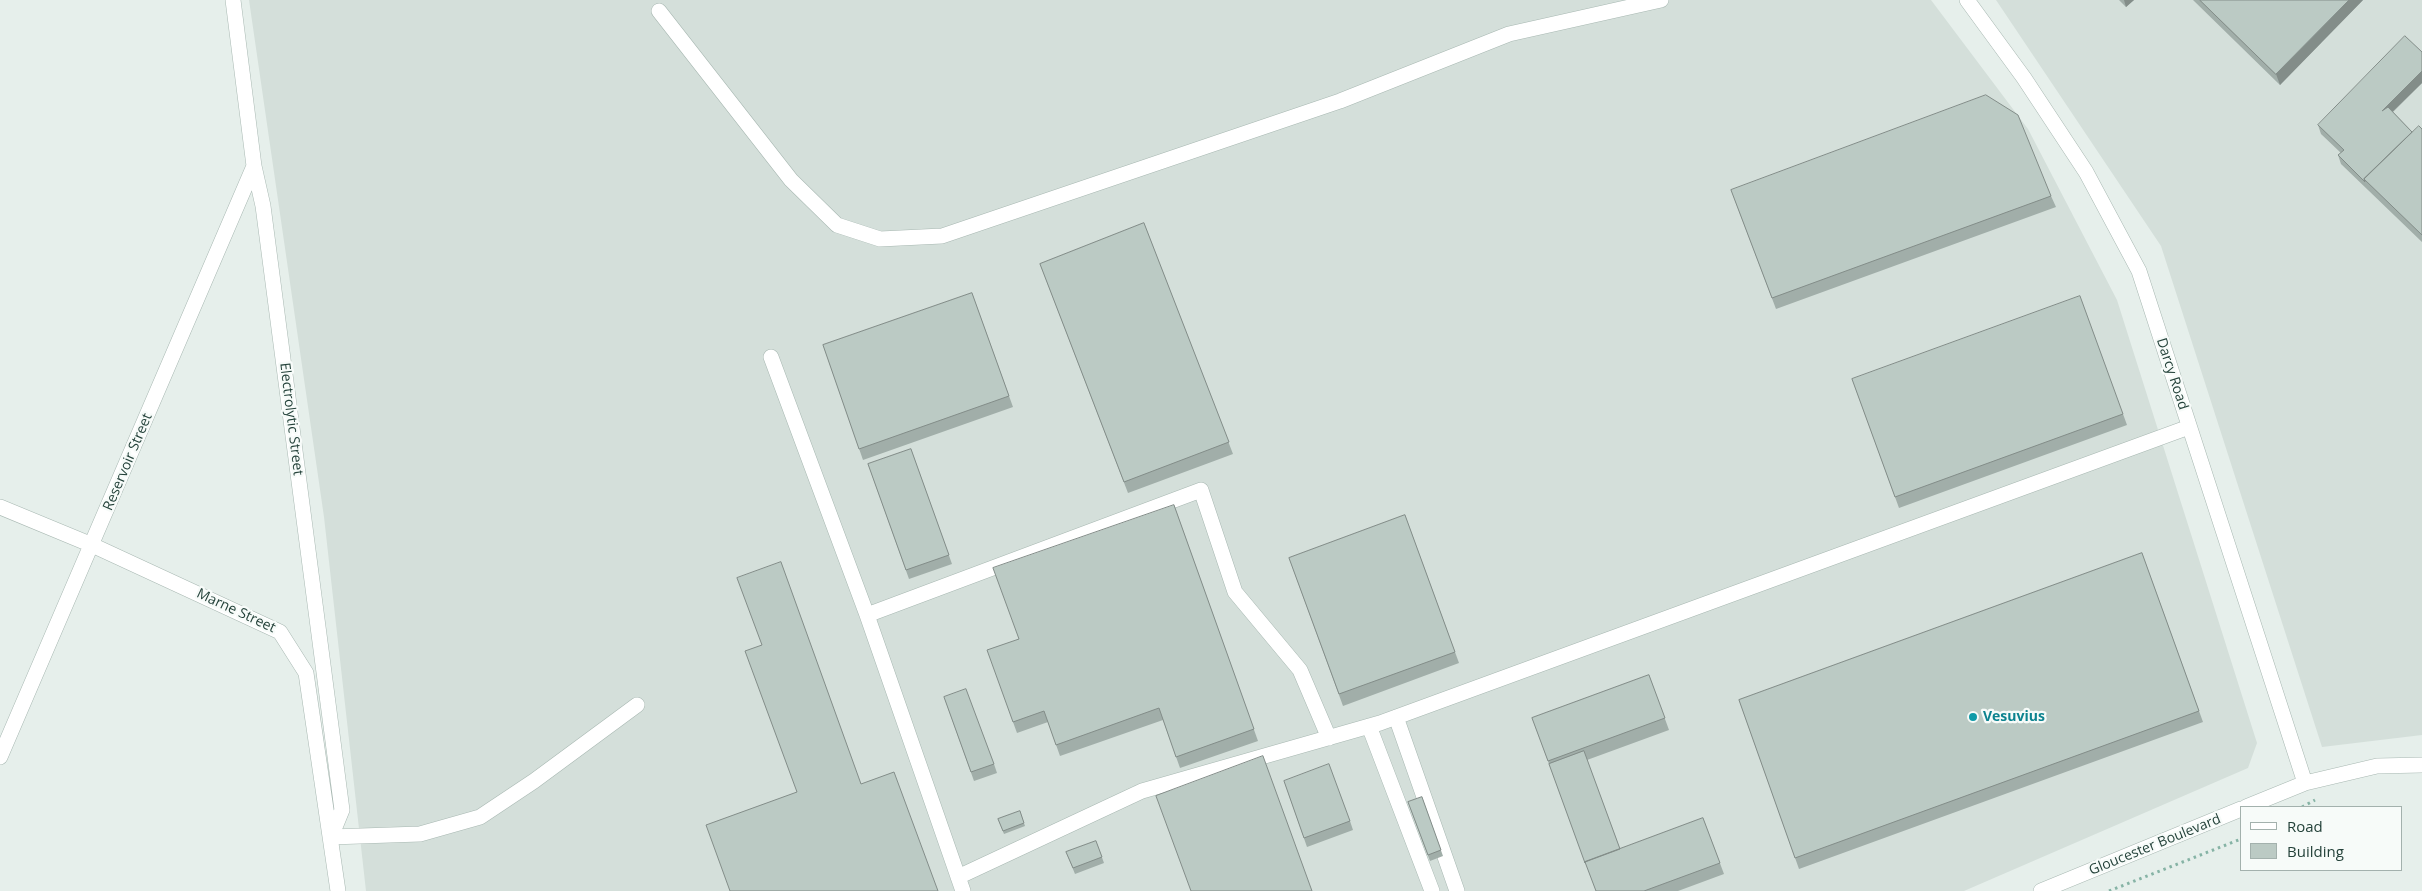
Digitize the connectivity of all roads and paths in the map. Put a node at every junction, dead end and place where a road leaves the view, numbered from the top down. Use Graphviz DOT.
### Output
graph roads {
  1 [pos="233,0"];
  2 [pos="1660,0"];
  3 [pos="1967,0"];
  4 [pos="659,11"];
  5 [pos="254,166"];
  6 [pos="771,357"];
  7 [pos="2190,427"];
  8 [pos="0,507"];
  9 [pos="92,545"];
  10 [pos="867,615"];
  11 [pos="637,705"];
  12 [pos="1396,718"];
  13 [pos="1370,726"];
  14 [pos="1329,738"];
  15 [pos="0,757"];
  16 [pos="2422,765"];
  17 [pos="2305,783"];
  18 [pos="2248,806"];
  19 [pos="2240,809"];
  20 [pos="331,837"];
  21 [pos="2240,839"];
  22 [pos="960,884"];
  23 [pos="338,891"];
  24 [pos="1432,891"];
  25 [pos="1457,891"];
  26 [pos="2041,891"];
  27 [pos="2109,891"];
  1 -- 5 [label="street, Electrolytic Street"];
  2 -- 4 [label="street"];
  3 -- 7 [label="street, Darcy Road"];
  5 -- 9 [label="street, Reservoir Street"];
  5 -- 20 [label="street, Electrolytic Street"];
  6 -- 10 [label="street"];
  7 -- 12 [label="street"];
  7 -- 17 [label="street, Darcy Road"];
  8 -- 9 [label="street, Marne Street"];
  9 -- 15 [label="street, Reservoir Street"];
  9 -- 20 [label="street, Marne Street"];
  10 -- 14 [label="street"];
  10 -- 22 [label="street"];
  11 -- 20 [label="street"];
  12 -- 13 [label="street"];
  12 -- 25 [label="street"];
  13 -- 14 [label="street"];
  13 -- 24 [label="street"];
  14 -- 22 [label="street"];
  16 -- 17 [label="street"];
  17 -- 18 [label="street"];
  19 -- 26 [label="street, Gloucester Boulevard"];
  20 -- 23 [label="street, Marne Street"];
  21 -- 27 [label="path"];
}
